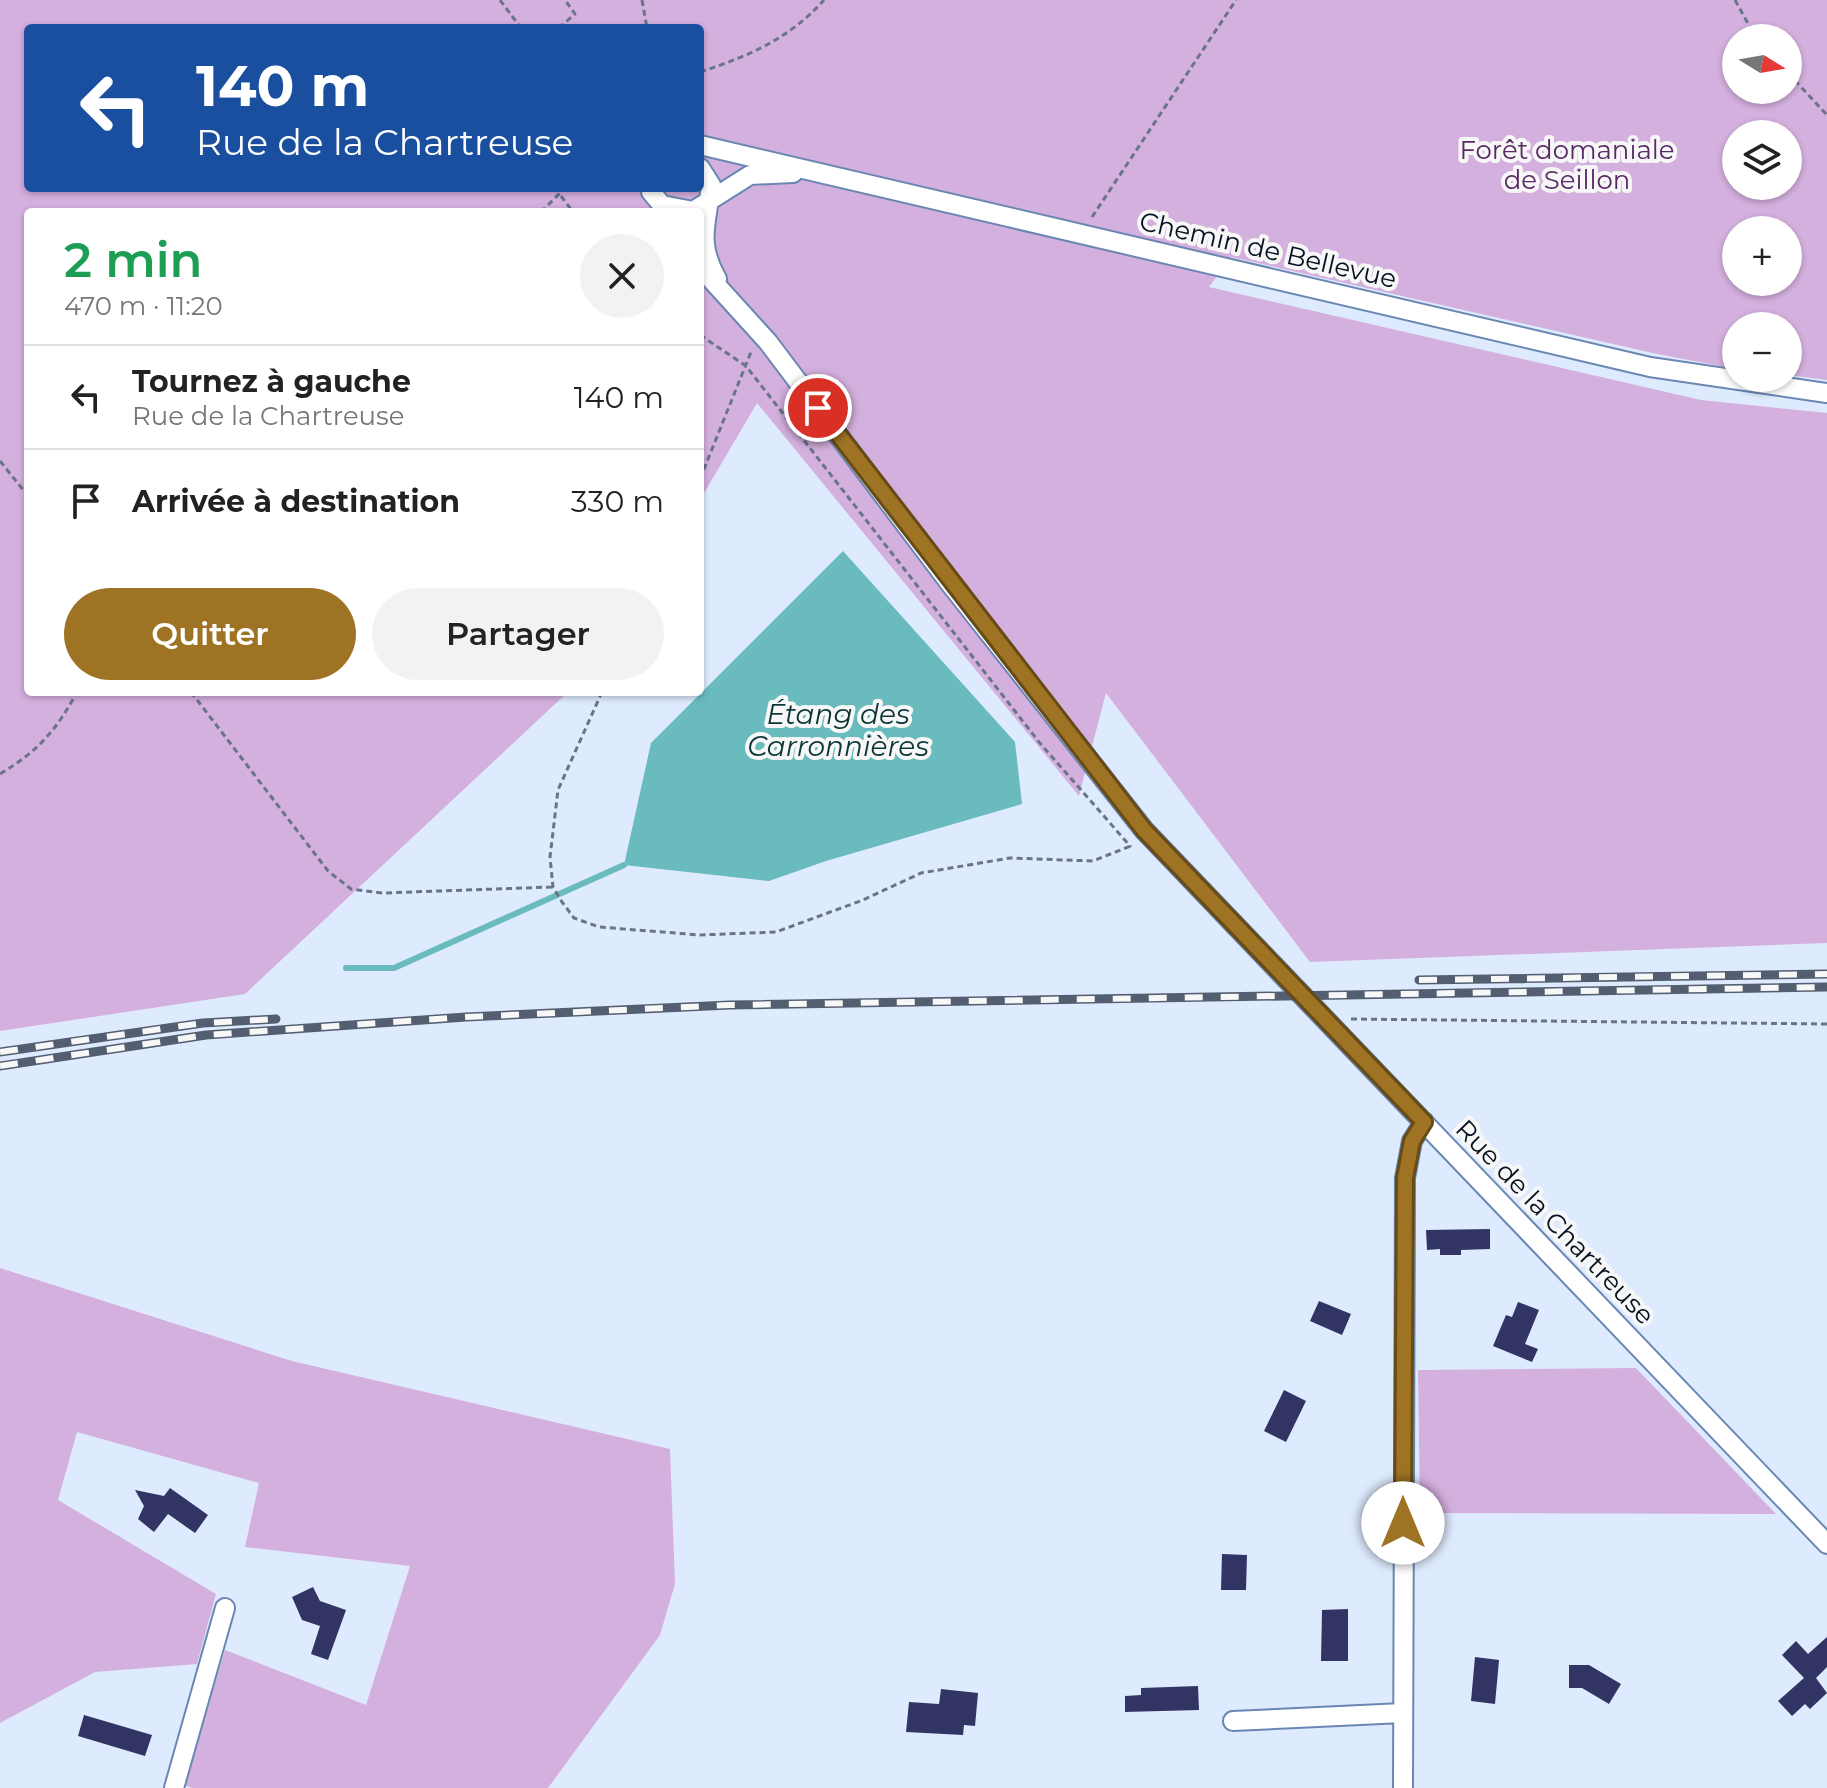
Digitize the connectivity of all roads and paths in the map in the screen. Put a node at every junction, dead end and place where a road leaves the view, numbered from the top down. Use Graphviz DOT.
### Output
graph roads {
  1 [pos="500,0"];
  2 [pos="565,0"];
  3 [pos="642,0"];
  4 [pos="824,0"];
  5 [pos="1236,0"];
  6 [pos="1735,0"];
  7 [pos="518,24"];
  8 [pos="564,24"];
  9 [pos="646,24"];
  10 [pos="1748,24"];
  11 [pos="704,71"];
  12 [pos="1802,88"];
  13 [pos="1827,115"];
  14 [pos="704,146"];
  15 [pos="704,174"];
  16 [pos="836,176"];
  17 [pos="563,192"];
  18 [pos="652,192"];
  19 [pos="561,196"];
  20 [pos="709,204"];
  21 [pos="546,208"];
  22 [pos="570,208"];
  23 [pos="674,208"];
  24 [pos="700,208"];
  25 [pos="704,218"];
  26 [pos="1081,233"];
  27 [pos="704,245"];
  28 [pos="704,271"];
  29 [pos="727,295"];
  30 [pos="758,329"];
  31 [pos="704,338"];
  32 [pos="746,366"];
  33 [pos="1827,393"];
  34 [pos="0,461"];
  35 [pos="704,469"];
  36 [pos="24,491"];
  37 [pos="75,696"];
  38 [pos="194,696"];
  39 [pos="600,696"];
  40 [pos="0,774"];
  41 [pos="1144,830"];
  42 [pos="1131,848"];
  43 [pos="553,887"];
  44 [pos="1325,1019"];
  45 [pos="1827,1024"];
  46 [pos="1424,1122"];
  47 [pos="1827,1544"];
  48 [pos="225,1608"];
  49 [pos="1403,1713"];
  50 [pos="1233,1721"];
  51 [pos="174,1788"];
  52 [pos="1403,1788"];
  1 -- 7 [label="path"];
  2 -- 8 [label="path"];
  3 -- 9 [label="path"];
  4 -- 11 [label="path"];
  5 -- 26 [label="path"];
  6 -- 10 [label="path"];
  12 -- 13 [label="path"];
  14 -- 16 [label="street, Chemin de Bellevue"];
  15 -- 20 [label="street"];
  16 -- 20 [label="street"];
  16 -- 26 [label="street, Chemin de Bellevue"];
  17 -- 19 [label="path"];
  18 -- 23 [label="street"];
  19 -- 21 [label="path"];
  19 -- 22 [label="path"];
  20 -- 24 [label="street"];
  20 -- 25 [label="street"];
  26 -- 33 [label="street, Chemin de Bellevue"];
  27 -- 29 [label="street"];
  28 -- 29 [label="street, Rue de la Chartreuse"];
  29 -- 30 [label="street, Rue de la Chartreuse"];
  30 -- 32 [label="path"];
  30 -- 41 [label="street, Rue de la Chartreuse"];
  31 -- 32 [label="path"];
  32 -- 35 [label="path"];
  32 -- 42 [label="path"];
  34 -- 36 [label="path"];
  37 -- 40 [label="path"];
  38 -- 43 [label="path"];
  39 -- 43 [label="path"];
  41 -- 42 [label="path"];
  41 -- 44 [label="street, Rue de la Chartreuse"];
  42 -- 43 [label="path"];
  44 -- 45 [label="path"];
  44 -- 46 [label="street, Rue de la Chartreuse"];
  46 -- 47 [label="street, Rue de la Chartreuse"];
  46 -- 49 [label="street"];
  48 -- 51 [label="street"];
  49 -- 50 [label="street"];
  49 -- 52 [label="street"];
}
